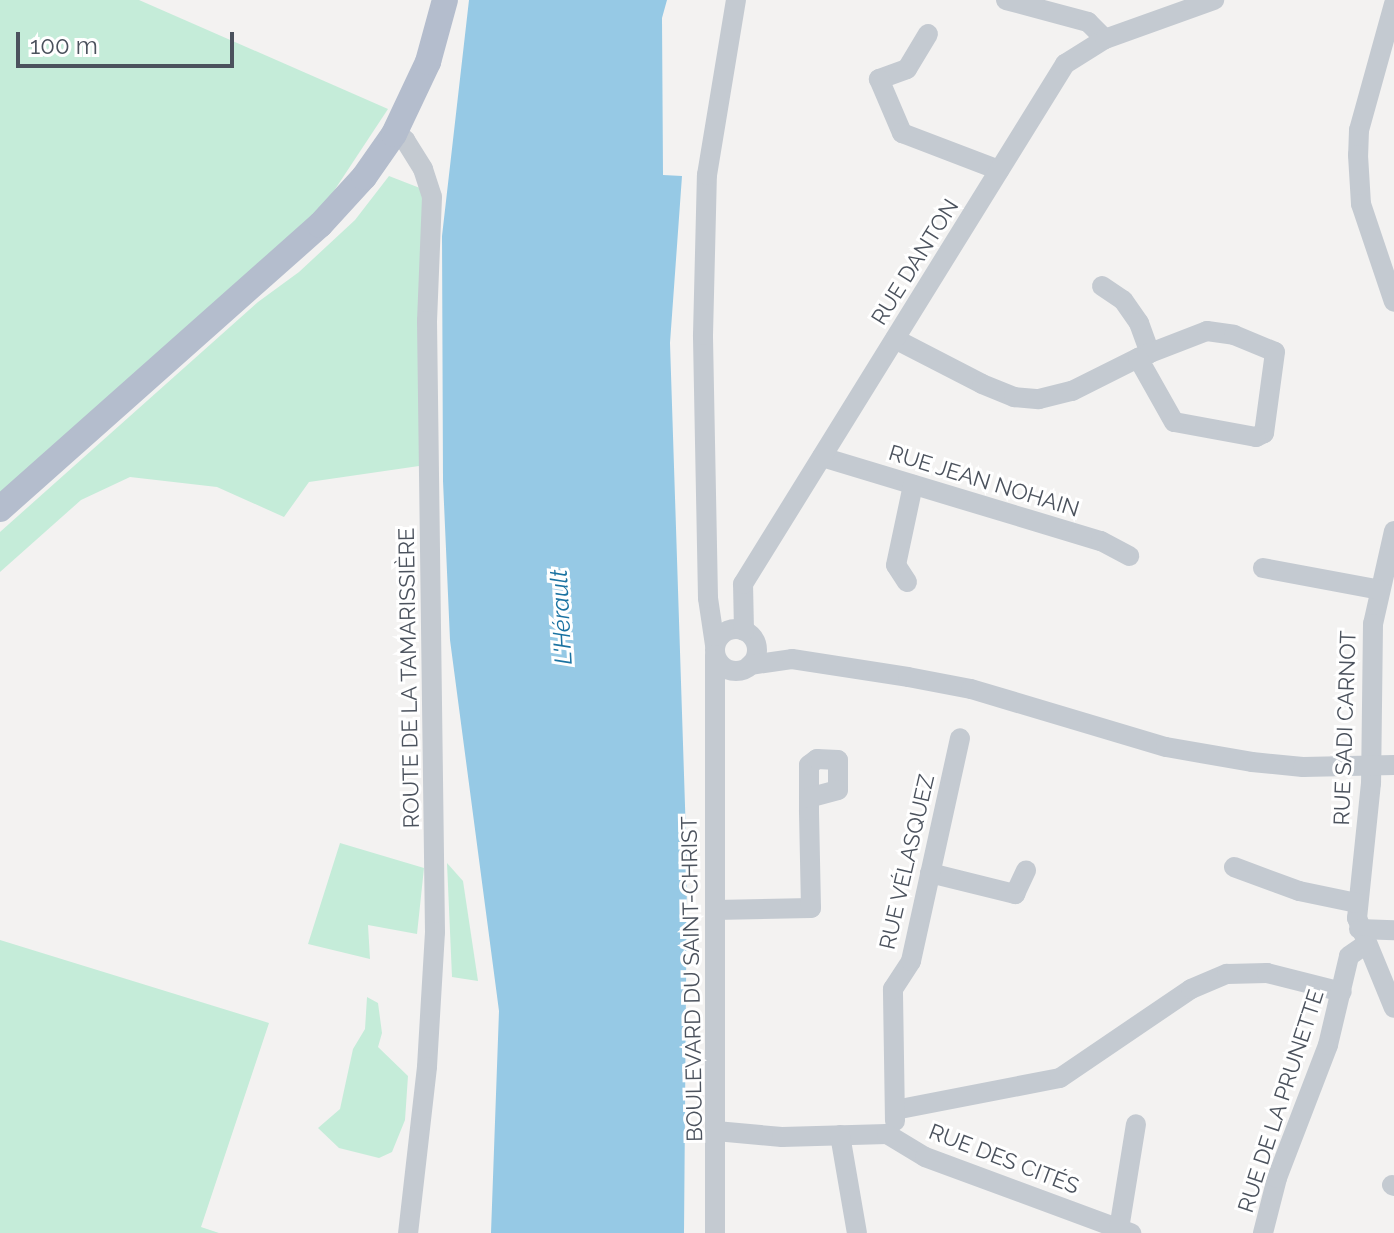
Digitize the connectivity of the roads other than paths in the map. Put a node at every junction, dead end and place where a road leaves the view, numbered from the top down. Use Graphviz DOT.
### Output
graph roads {
  1 [pos="445,0"];
  2 [pos="736,0"];
  3 [pos="1006,0"];
  4 [pos="1214,0"];
  5 [pos="1375,0"];
  6 [pos="1394,5"];
  7 [pos="928,34"];
  8 [pos="1105,39"];
  9 [pos="394,134"];
  10 [pos="999,170"];
  11 [pos="1102,286"];
  12 [pos="1394,302"];
  13 [pos="895,339"];
  14 [pos="1144,356"];
  15 [pos="822,457"];
  16 [pos="913,485"];
  17 [pos="0,509"];
  18 [pos="1394,531"];
  19 [pos="1129,556"];
  20 [pos="1263,568"];
  21 [pos="907,582"];
  22 [pos="1380,590"];
  23 [pos="748,635"];
  24 [pos="715,650"];
  25 [pos="792,659"];
  26 [pos="744,668"];
  27 [pos="714,724"];
  28 [pos="960,738"];
  29 [pos="1394,765"];
  30 [pos="1372,766"];
  31 [pos="809,798"];
  32 [pos="1234,867"];
  33 [pos="1026,870"];
  34 [pos="930,873"];
  35 [pos="1357,903"];
  36 [pos="715,910"];
  37 [pos="1394,930"];
  38 [pos="1362,937"];
  39 [pos="1342,992"];
  40 [pos="1394,1008"];
  41 [pos="895,1110"];
  42 [pos="1136,1124"];
  43 [pos="716,1131"];
  44 [pos="840,1135"];
  45 [pos="895,1137"];
  46 [pos="1125,1231"];
  47 [pos="408,1233"];
  48 [pos="715,1233"];
  49 [pos="857,1233"];
  50 [pos="1263,1233"];
  1 -- 9 [label="main road"];
  2 -- 24 [label="street, BOULEVARD DU SAINT-CHRIST"];
  3 -- 8 [label="street"];
  4 -- 8 [label="street, RUE DANTON"];
  5 -- 6 [label="street"];
  6 -- 12 [label="street"];
  7 -- 10 [label="street"];
  8 -- 10 [label="street, RUE DANTON"];
  9 -- 17 [label="main road"];
  9 -- 47 [label="street, ROUTE DE LA TAMARISSIÈRE"];
  10 -- 13 [label="street, RUE DANTON"];
  11 -- 14 [label="street"];
  13 -- 14 [label="street"];
  13 -- 15 [label="street, RUE DANTON"];
  14 -- 14 [label="street"];
  15 -- 16 [label="street, RUE JEAN NOHAIN"];
  15 -- 23 [label="street, RUE DANTON"];
  16 -- 19 [label="street, RUE JEAN NOHAIN"];
  16 -- 21 [label="street"];
  18 -- 22 [label="street, RUE SADI CARNOT"];
  20 -- 22 [label="street"];
  22 -- 30 [label="street, RUE SADI CARNOT"];
  23 -- 24 [label="street"];
  23 -- 25 [label="street"];
  23 -- 26 [label="street"];
  24 -- 26 [label="street"];
  24 -- 27 [label="street, BOULEVARD DU SAINT-CHRIST"];
  25 -- 26 [label="street"];
  25 -- 30 [label="street"];
  26 -- 27 [label="street, BOULEVARD DU SAINT-CHRIST"];
  27 -- 36 [label="street, BOULEVARD DU SAINT-CHRIST"];
  28 -- 34 [label="street, RUE VÉLASQUEZ"];
  29 -- 30 [label="street"];
  30 -- 35 [label="street, RUE SADI CARNOT"];
  31 -- 36 [label="street"];
  32 -- 35 [label="street"];
  33 -- 34 [label="street"];
  34 -- 41 [label="street, RUE VÉLASQUEZ"];
  35 -- 38 [label="street, RUE SADI CARNOT"];
  36 -- 43 [label="street, BOULEVARD DU SAINT-CHRIST"];
  37 -- 38 [label="street"];
  38 -- 39 [label="street, RUE DE LA PRUNETTE"];
  38 -- 40 [label="street"];
  39 -- 41 [label="street"];
  39 -- 50 [label="street, RUE DE LA PRUNETTE"];
  41 -- 45 [label="street, RUE VÉLASQUEZ"];
  42 -- 46 [label="street"];
  43 -- 44 [label="street, RUE DES CITÉS"];
  43 -- 48 [label="street, BOULEVARD DU SAINT-CHRIST"];
  44 -- 45 [label="street, RUE DES CITÉS"];
  44 -- 49 [label="street"];
  45 -- 46 [label="street, RUE DES CITÉS"];
}
